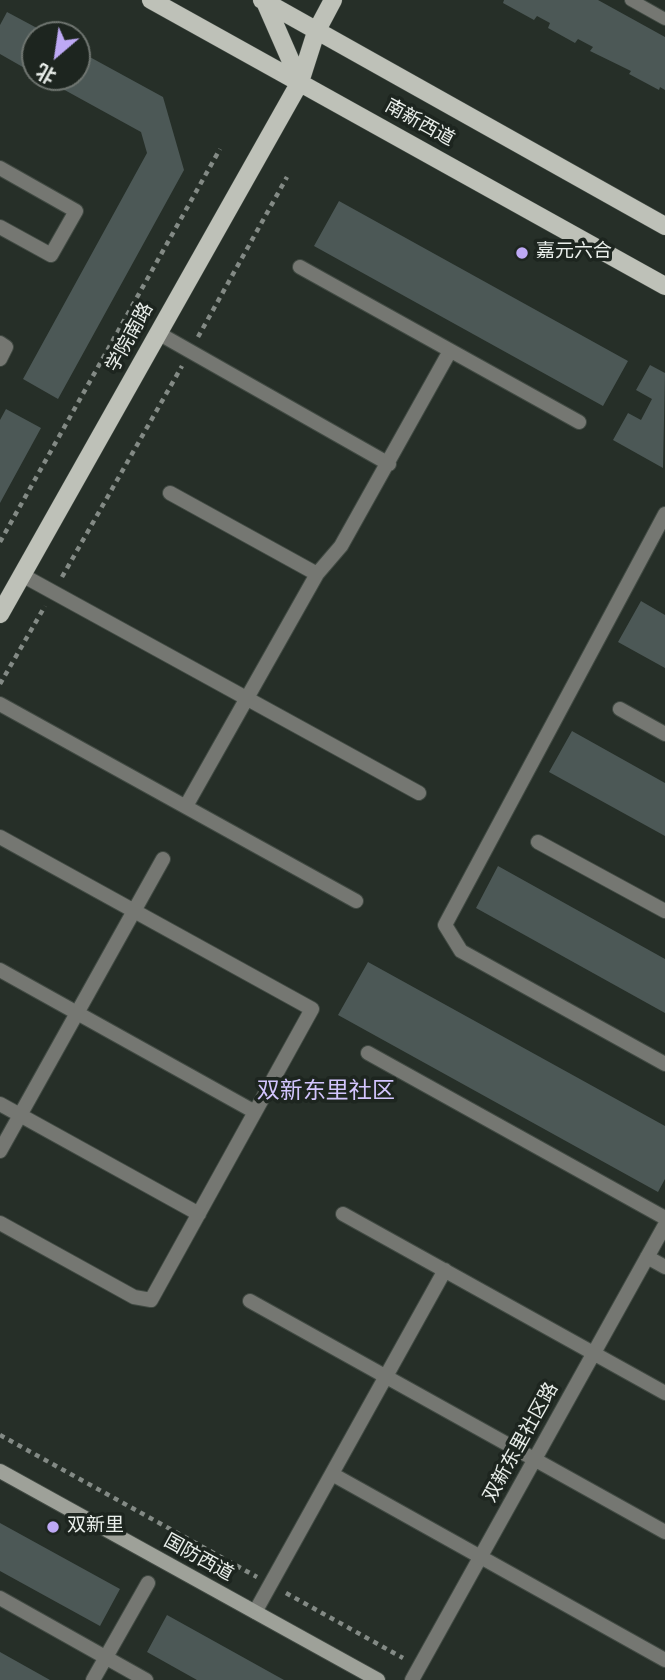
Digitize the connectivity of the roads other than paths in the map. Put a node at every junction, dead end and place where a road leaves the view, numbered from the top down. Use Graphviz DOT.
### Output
graph roads {
  1 [pos="151,0"];
  2 [pos="333,0"];
  3 [pos="631,0"];
  4 [pos="265,1"];
  5 [pos="665,19"];
  6 [pos="316,33"];
  7 [pos="300,82"];
  8 [pos="0,168"];
  9 [pos="665,226"];
  10 [pos="0,227"];
  11 [pos="300,267"];
  12 [pos="665,286"];
  13 [pos="158,333"];
  14 [pos="0,343"];
  15 [pos="450,351"];
  16 [pos="0,359"];
  17 [pos="579,422"];
  18 [pos="389,464"];
  19 [pos="170,494"];
  20 [pos="665,514"];
  21 [pos="317,573"];
  22 [pos="22,575"];
  23 [pos="3,604"];
  24 [pos="246,698"];
  25 [pos="0,704"];
  26 [pos="620,709"];
  27 [pos="665,734"];
  28 [pos="419,793"];
  29 [pos="186,806"];
  30 [pos="0,837"];
  31 [pos="538,842"];
  32 [pos="163,859"];
  33 [pos="355,901"];
  34 [pos="134,911"];
  35 [pos="665,911"];
  36 [pos="0,970"];
  37 [pos="77,1013"];
  38 [pos="368,1053"];
  39 [pos="665,1064"];
  40 [pos="0,1104"];
  41 [pos="255,1112"];
  42 [pos="20,1115"];
  43 [pos="0,1151"];
  44 [pos="199,1214"];
  45 [pos="343,1214"];
  46 [pos="665,1217"];
  47 [pos="0,1223"];
  48 [pos="665,1225"];
  49 [pos="647,1257"];
  50 [pos="665,1267"];
  51 [pos="445,1270"];
  52 [pos="250,1301"];
  53 [pos="594,1353"];
  54 [pos="386,1377"];
  55 [pos="665,1393"];
  56 [pos="535,1459"];
  57 [pos="0,1471"];
  58 [pos="332,1474"];
  59 [pos="665,1532"];
  60 [pos="480,1557"];
  61 [pos="148,1583"];
  62 [pos="0,1598"];
  63 [pos="255,1612"];
  64 [pos="105,1657"];
  65 [pos="665,1660"];
  66 [pos="416,1673"];
  67 [pos="93,1680"];
  68 [pos="146,1680"];
  69 [pos="378,1680"];
  1 -- 7 [label="main road, 南新西道"];
  2 -- 6 [label="main road, 学院南路"];
  3 -- 5 [label="lane"];
  4 -- 6 [label="main road, 南新西道"];
  4 -- 7 [label="main road"];
  6 -- 7 [label="main road, 学院南路"];
  6 -- 9 [label="main road, 南新西道"];
  7 -- 12 [label="main road, 南新西道"];
  7 -- 13 [label="main road, 学院南路"];
  8 -- 10 [label="street"];
  11 -- 15 [label="street"];
  13 -- 18 [label="street"];
  13 -- 22 [label="main road, 学院南路"];
  14 -- 16 [label="street"];
  15 -- 17 [label="street"];
  15 -- 18 [label="street"];
  18 -- 21 [label="street"];
  19 -- 21 [label="street"];
  20 -- 39 [label="street"];
  21 -- 24 [label="street"];
  22 -- 23 [label="main road, 学院南路"];
  22 -- 24 [label="street"];
  24 -- 28 [label="street"];
  24 -- 29 [label="street"];
  25 -- 29 [label="street"];
  26 -- 27 [label="street"];
  29 -- 33 [label="street"];
  30 -- 34 [label="street"];
  31 -- 35 [label="street"];
  32 -- 34 [label="street"];
  34 -- 37 [label="street"];
  34 -- 41 [label="street"];
  36 -- 37 [label="street"];
  37 -- 41 [label="street"];
  37 -- 42 [label="street"];
  38 -- 46 [label="street"];
  40 -- 42 [label="street"];
  41 -- 44 [label="street"];
  42 -- 43 [label="street"];
  42 -- 44 [label="street"];
  44 -- 47 [label="street"];
  45 -- 51 [label="street"];
  48 -- 49 [label="street, 双新东里社区路"];
  49 -- 50 [label="street"];
  49 -- 53 [label="street, 双新东里社区路"];
  51 -- 53 [label="street"];
  51 -- 54 [label="street"];
  52 -- 54 [label="street"];
  53 -- 55 [label="street"];
  53 -- 56 [label="street, 双新东里社区路"];
  54 -- 56 [label="street"];
  54 -- 58 [label="street"];
  56 -- 59 [label="street"];
  56 -- 60 [label="street, 双新东里社区路"];
  57 -- 63 [label="street, 国防西道"];
  58 -- 60 [label="street"];
  58 -- 63 [label="street"];
  60 -- 65 [label="street"];
  60 -- 66 [label="street, 双新东里社区路"];
  61 -- 64 [label="street"];
  62 -- 64 [label="street"];
  63 -- 69 [label="street, 国防西道"];
  64 -- 67 [label="street"];
  64 -- 68 [label="street"];
}
